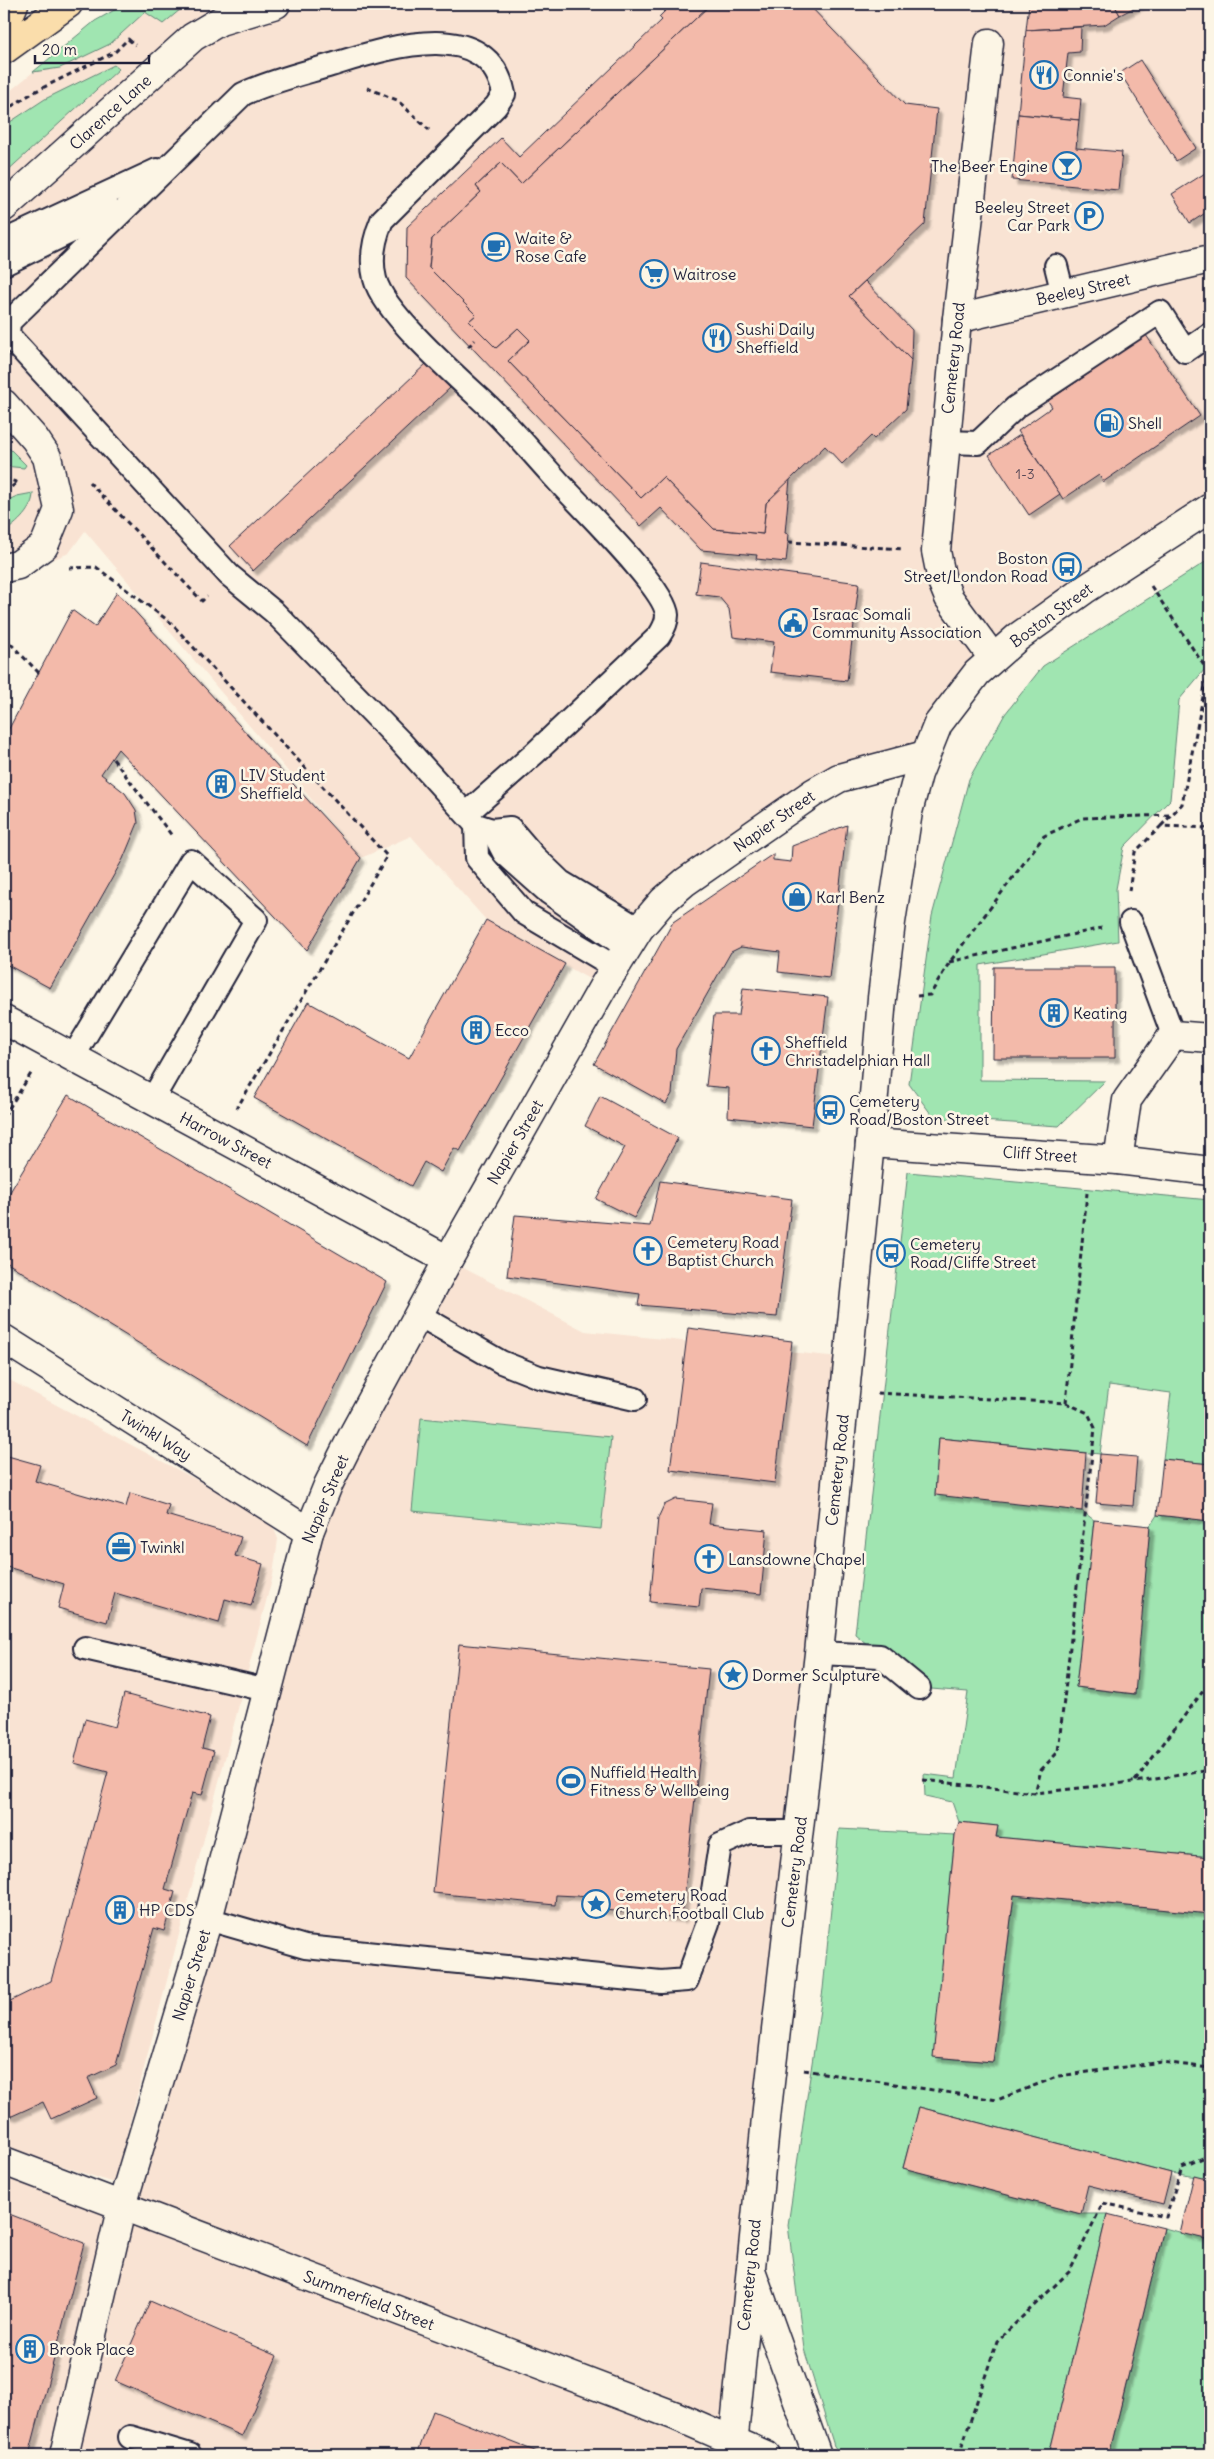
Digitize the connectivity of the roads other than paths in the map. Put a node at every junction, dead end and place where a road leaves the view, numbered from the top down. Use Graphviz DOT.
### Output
graph roads {
  1 [pos="14,4"];
  2 [pos="68,4"];
  3 [pos="276,4"];
  4 [pos="4,28"];
  5 [pos="989,43"];
  6 [pos="4,50"];
  7 [pos="171,163"];
  8 [pos="130,203"];
  9 [pos="4,207"];
  10 [pos="4,241"];
  11 [pos="1210,259"];
  12 [pos="4,264"];
  13 [pos="1056,266"];
  14 [pos="1063,294"];
  15 [pos="957,319"];
  16 [pos="1210,334"];
  17 [pos="4,404"];
  18 [pos="945,442"];
  19 [pos="1210,508"];
  20 [pos="4,568"];
  21 [pos="992,658"];
  22 [pos="925,755"];
  23 [pos="478,823"];
  24 [pos="1131,922"];
  25 [pos="627,948"];
  26 [pos="4,1020"];
  27 [pos="1172,1035"];
  28 [pos="1210,1038"];
  29 [pos="73,1057"];
  30 [pos="152,1100"];
  31 [pos="870,1143"];
  32 [pos="1118,1160"];
  33 [pos="1210,1171"];
  34 [pos="448,1260"];
  35 [pos="418,1314"];
  36 [pos="4,1339"];
  37 [pos="635,1399"];
  38 [pos="309,1532"];
  39 [pos="85,1648"];
  40 [pos="819,1652"];
  41 [pos="919,1688"];
  42 [pos="267,1690"];
  43 [pos="799,1832"];
  44 [pos="208,1919"];
  45 [pos="4,2161"];
  46 [pos="122,2204"];
  47 [pos="750,2267"];
  48 [pos="130,2437"];
  49 [pos="732,2448"];
  50 [pos="64,2455"];
  51 [pos="190,2455"];
  52 [pos="766,2455"];
  53 [pos="817,2455"];
  1 -- 4 [label="highway"];
  2 -- 6 [label="highway"];
  3 -- 9 [label="street, Clarence Lane"];
  5 -- 15 [label="street, Cemetery Road"];
  7 -- 8 [label="lane"];
  7 -- 10 [label="lane"];
  7 -- 23 [label="lane"];
  8 -- 12 [label="lane"];
  8 -- 23 [label="lane"];
  11 -- 14 [label="street, Beeley Street"];
  13 -- 14 [label="lane"];
  14 -- 15 [label="street, Beeley Street"];
  15 -- 18 [label="street, Cemetery Road"];
  16 -- 18 [label="lane"];
  17 -- 20 [label="street"];
  18 -- 21 [label="street, Cemetery Road"];
  19 -- 21 [label="street, Boston Street"];
  21 -- 22 [label="street, Boston Street"];
  22 -- 25 [label="street, Napier Street"];
  22 -- 31 [label="street, Cemetery Road"];
  23 -- 25 [label="lane"];
  23 -- 25 [label="lane"];
  24 -- 27 [label="lane"];
  25 -- 34 [label="street, Napier Street"];
  26 -- 29 [label="street, Harrow Street"];
  27 -- 28 [label="street"];
  27 -- 32 [label="street"];
  29 -- 30 [label="street, Harrow Street"];
  29 -- 30 [label="lane"];
  30 -- 34 [label="street, Harrow Street"];
  31 -- 32 [label="street, Cliff Street"];
  31 -- 40 [label="street, Cemetery Road"];
  32 -- 33 [label="street, Cliff Street"];
  34 -- 35 [label="street, Napier Street"];
  35 -- 37 [label="lane"];
  35 -- 38 [label="street, Napier Street"];
  36 -- 38 [label="street, Twinkl Way"];
  38 -- 42 [label="street, Napier Street"];
  39 -- 42 [label="lane"];
  40 -- 41 [label="lane"];
  40 -- 43 [label="street, Cemetery Road"];
  42 -- 44 [label="street, Napier Street"];
  43 -- 44 [label="lane"];
  43 -- 47 [label="street, Cemetery Road"];
  44 -- 46 [label="street, Napier Street"];
  45 -- 46 [label="street, Summerfield Street"];
  46 -- 49 [label="street, Summerfield Street"];
  46 -- 50 [label="street, Napier Street"];
  47 -- 49 [label="street, Cemetery Road"];
  47 -- 53 [label="street"];
  48 -- 51 [label="lane"];
  49 -- 52 [label="street, Summerfield Street"];
}
